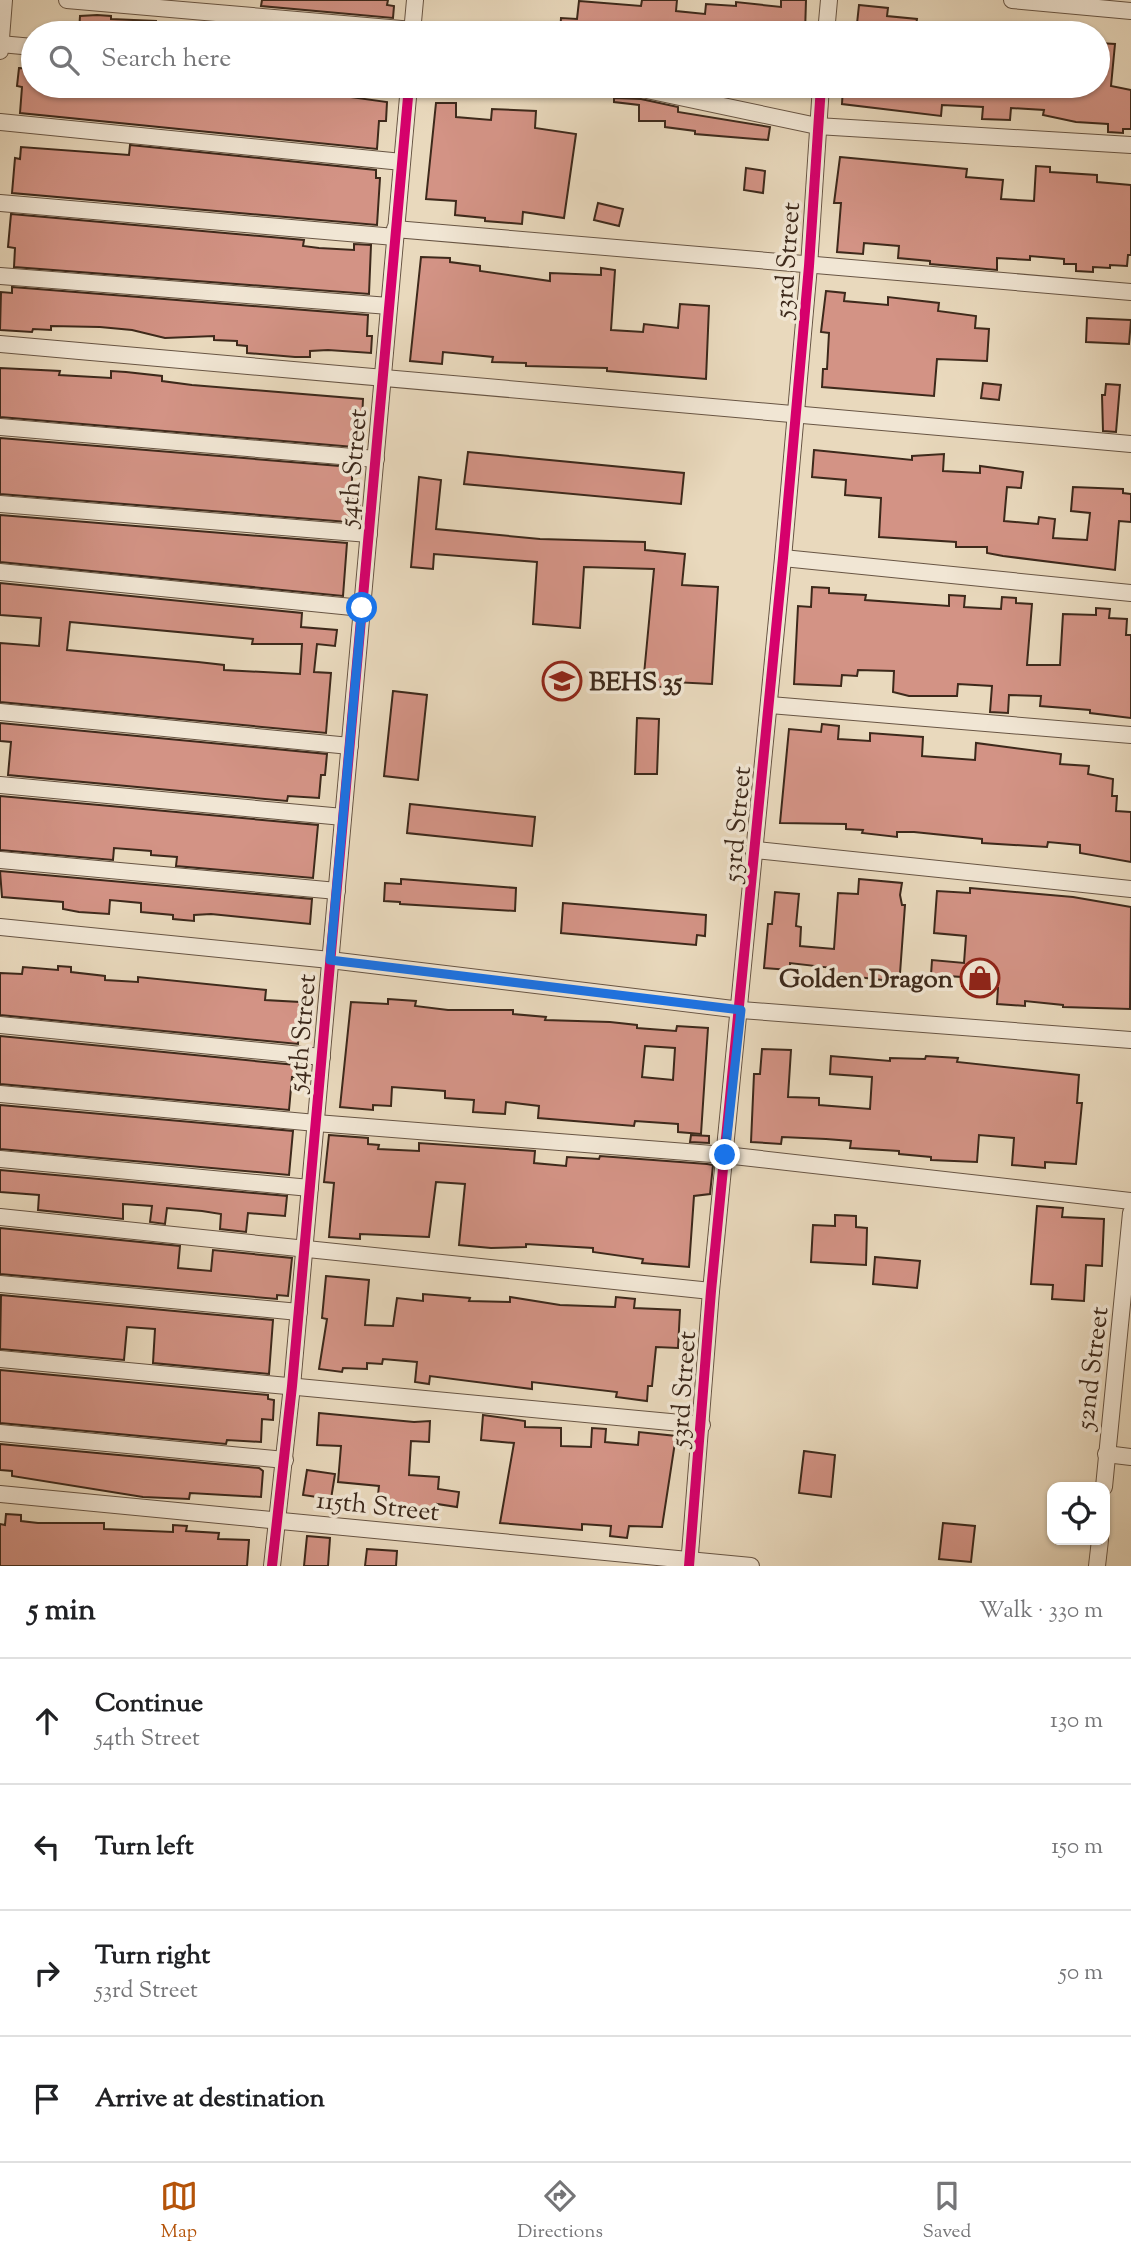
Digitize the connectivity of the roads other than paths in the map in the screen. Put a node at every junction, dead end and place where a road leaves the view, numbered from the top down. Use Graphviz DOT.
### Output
graph roads {
  1 [pos="4,0"];
  2 [pos="67,0"];
  3 [pos="415,0"];
  4 [pos="829,0"];
  5 [pos="1012,0"];
  6 [pos="1131,11"];
  7 [pos="294,21"];
  8 [pos="414,21"];
  9 [pos="827,21"];
  10 [pos="0,44"];
  11 [pos="21,46"];
  12 [pos="0,51"];
  13 [pos="408,98"];
  14 [pos="685,98"];
  15 [pos="820,98"];
  16 [pos="0,122"];
  17 [pos="817,126"];
  18 [pos="1131,145"];
  19 [pos="402,162"];
  20 [pos="0,203"];
  21 [pos="396,229"];
  22 [pos="809,265"];
  23 [pos="0,276"];
  24 [pos="1131,292"];
  25 [pos="389,306"];
  26 [pos="0,344"];
  27 [pos="383,378"];
  28 [pos="796,415"];
  29 [pos="0,427"];
  30 [pos="1131,444"];
  31 [pos="376,458"];
  32 [pos="0,504"];
  33 [pos="369,534"];
  34 [pos="783,558"];
  35 [pos="0,572"];
  36 [pos="1131,593"];
  37 [pos="362,608"];
  38 [pos="770,705"];
  39 [pos="0,712"];
  40 [pos="1131,735"];
  41 [pos="350,746"];
  42 [pos="0,785"];
  43 [pos="343,817"];
  44 [pos="756,850"];
  45 [pos="0,860"];
  46 [pos="1131,889"];
  47 [pos="337,891"];
  48 [pos="0,927"];
  49 [pos="330,960"];
  50 [pos="741,1010"];
  51 [pos="0,1025"];
  52 [pos="1131,1040"];
  53 [pos="322,1057"];
  54 [pos="0,1094"];
  55 [pos="316,1123"];
  56 [pos="725,1155"];
  57 [pos="0,1159"];
  58 [pos="310,1188"];
  59 [pos="1131,1201"];
  60 [pos="1131,1213"];
  61 [pos="0,1217"];
  62 [pos="305,1248"];
  63 [pos="0,1284"];
  64 [pos="711,1291"];
  65 [pos="299,1312"];
  66 [pos="1126,1332"];
  67 [pos="0,1359"];
  68 [pos="292,1386"];
  69 [pos="702,1424"];
  70 [pos="0,1433"];
  71 [pos="1107,1454"];
  72 [pos="1131,1457"];
  73 [pos="285,1461"];
  74 [pos="1104,1482"];
  75 [pos="0,1494"];
  76 [pos="278,1520"];
  77 [pos="1099,1545"];
  78 [pos="689,1563"];
  79 [pos="272,1566"];
  80 [pos="751,1566"];
  81 [pos="1097,1566"];
  1 -- 10 [label="street"];
  2 -- 7 [label="street"];
  3 -- 8 [label="street"];
  4 -- 9 [label="street"];
  5 -- 6 [label="street"];
  10 -- 11 [label="street"];
  10 -- 12 [label="street"];
  13 -- 19 [label="street, 54th Street"];
  14 -- 17 [label="street"];
  15 -- 17 [label="street, 53rd Street"];
  16 -- 19 [label="street"];
  17 -- 18 [label="street"];
  17 -- 22 [label="street, 53rd Street"];
  19 -- 21 [label="street, 54th Street"];
  20 -- 21 [label="street"];
  21 -- 22 [label="street"];
  21 -- 25 [label="street, 54th Street"];
  22 -- 24 [label="street"];
  22 -- 28 [label="street, 53rd Street"];
  23 -- 25 [label="street"];
  25 -- 27 [label="street, 54th Street"];
  26 -- 27 [label="street"];
  27 -- 28 [label="street"];
  27 -- 31 [label="street, 54th Street"];
  28 -- 30 [label="street"];
  28 -- 34 [label="street, 53rd Street"];
  29 -- 31 [label="street"];
  31 -- 33 [label="street, 54th Street"];
  32 -- 33 [label="street"];
  33 -- 37 [label="street, 54th Street"];
  34 -- 36 [label="street"];
  34 -- 38 [label="street, 53rd Street"];
  35 -- 37 [label="street"];
  37 -- 41 [label="street, 54th Street"];
  38 -- 40 [label="street"];
  38 -- 44 [label="street, 53rd Street"];
  39 -- 41 [label="street"];
  41 -- 43 [label="street, 54th Street"];
  42 -- 43 [label="street"];
  43 -- 47 [label="street, 54th Street"];
  44 -- 46 [label="street"];
  44 -- 50 [label="street, 53rd Street"];
  45 -- 47 [label="street"];
  47 -- 49 [label="street, 54th Street"];
  48 -- 49 [label="street"];
  49 -- 50 [label="street"];
  49 -- 53 [label="street, 54th Street"];
  50 -- 52 [label="street"];
  50 -- 56 [label="street, 53rd Street"];
  51 -- 53 [label="street"];
  53 -- 55 [label="street, 54th Street"];
  54 -- 55 [label="street"];
  55 -- 56 [label="street"];
  55 -- 58 [label="street, 54th Street"];
  56 -- 59 [label="street"];
  56 -- 64 [label="street, 53rd Street"];
  57 -- 58 [label="street"];
  58 -- 62 [label="street, 54th Street"];
  60 -- 66 [label="street, 52nd Street"];
  61 -- 62 [label="street"];
  62 -- 64 [label="street"];
  62 -- 65 [label="street, 54th Street"];
  63 -- 65 [label="street"];
  64 -- 69 [label="street, 53rd Street"];
  65 -- 68 [label="street, 54th Street"];
  66 -- 71 [label="street, 52nd Street"];
  67 -- 68 [label="street"];
  68 -- 69 [label="street"];
  68 -- 73 [label="street, 54th Street"];
  69 -- 78 [label="street, 53rd Street"];
  70 -- 73 [label="street"];
  71 -- 72 [label="street"];
  71 -- 74 [label="street, 52nd Street"];
  73 -- 76 [label="street, 54th Street"];
  75 -- 76 [label="street, 115th Street"];
  76 -- 78 [label="street, 115th Street"];
  76 -- 79 [label="street, 54th Street"];
  77 -- 81 [label="street"];
  78 -- 80 [label="street, 115th Street"];
}
